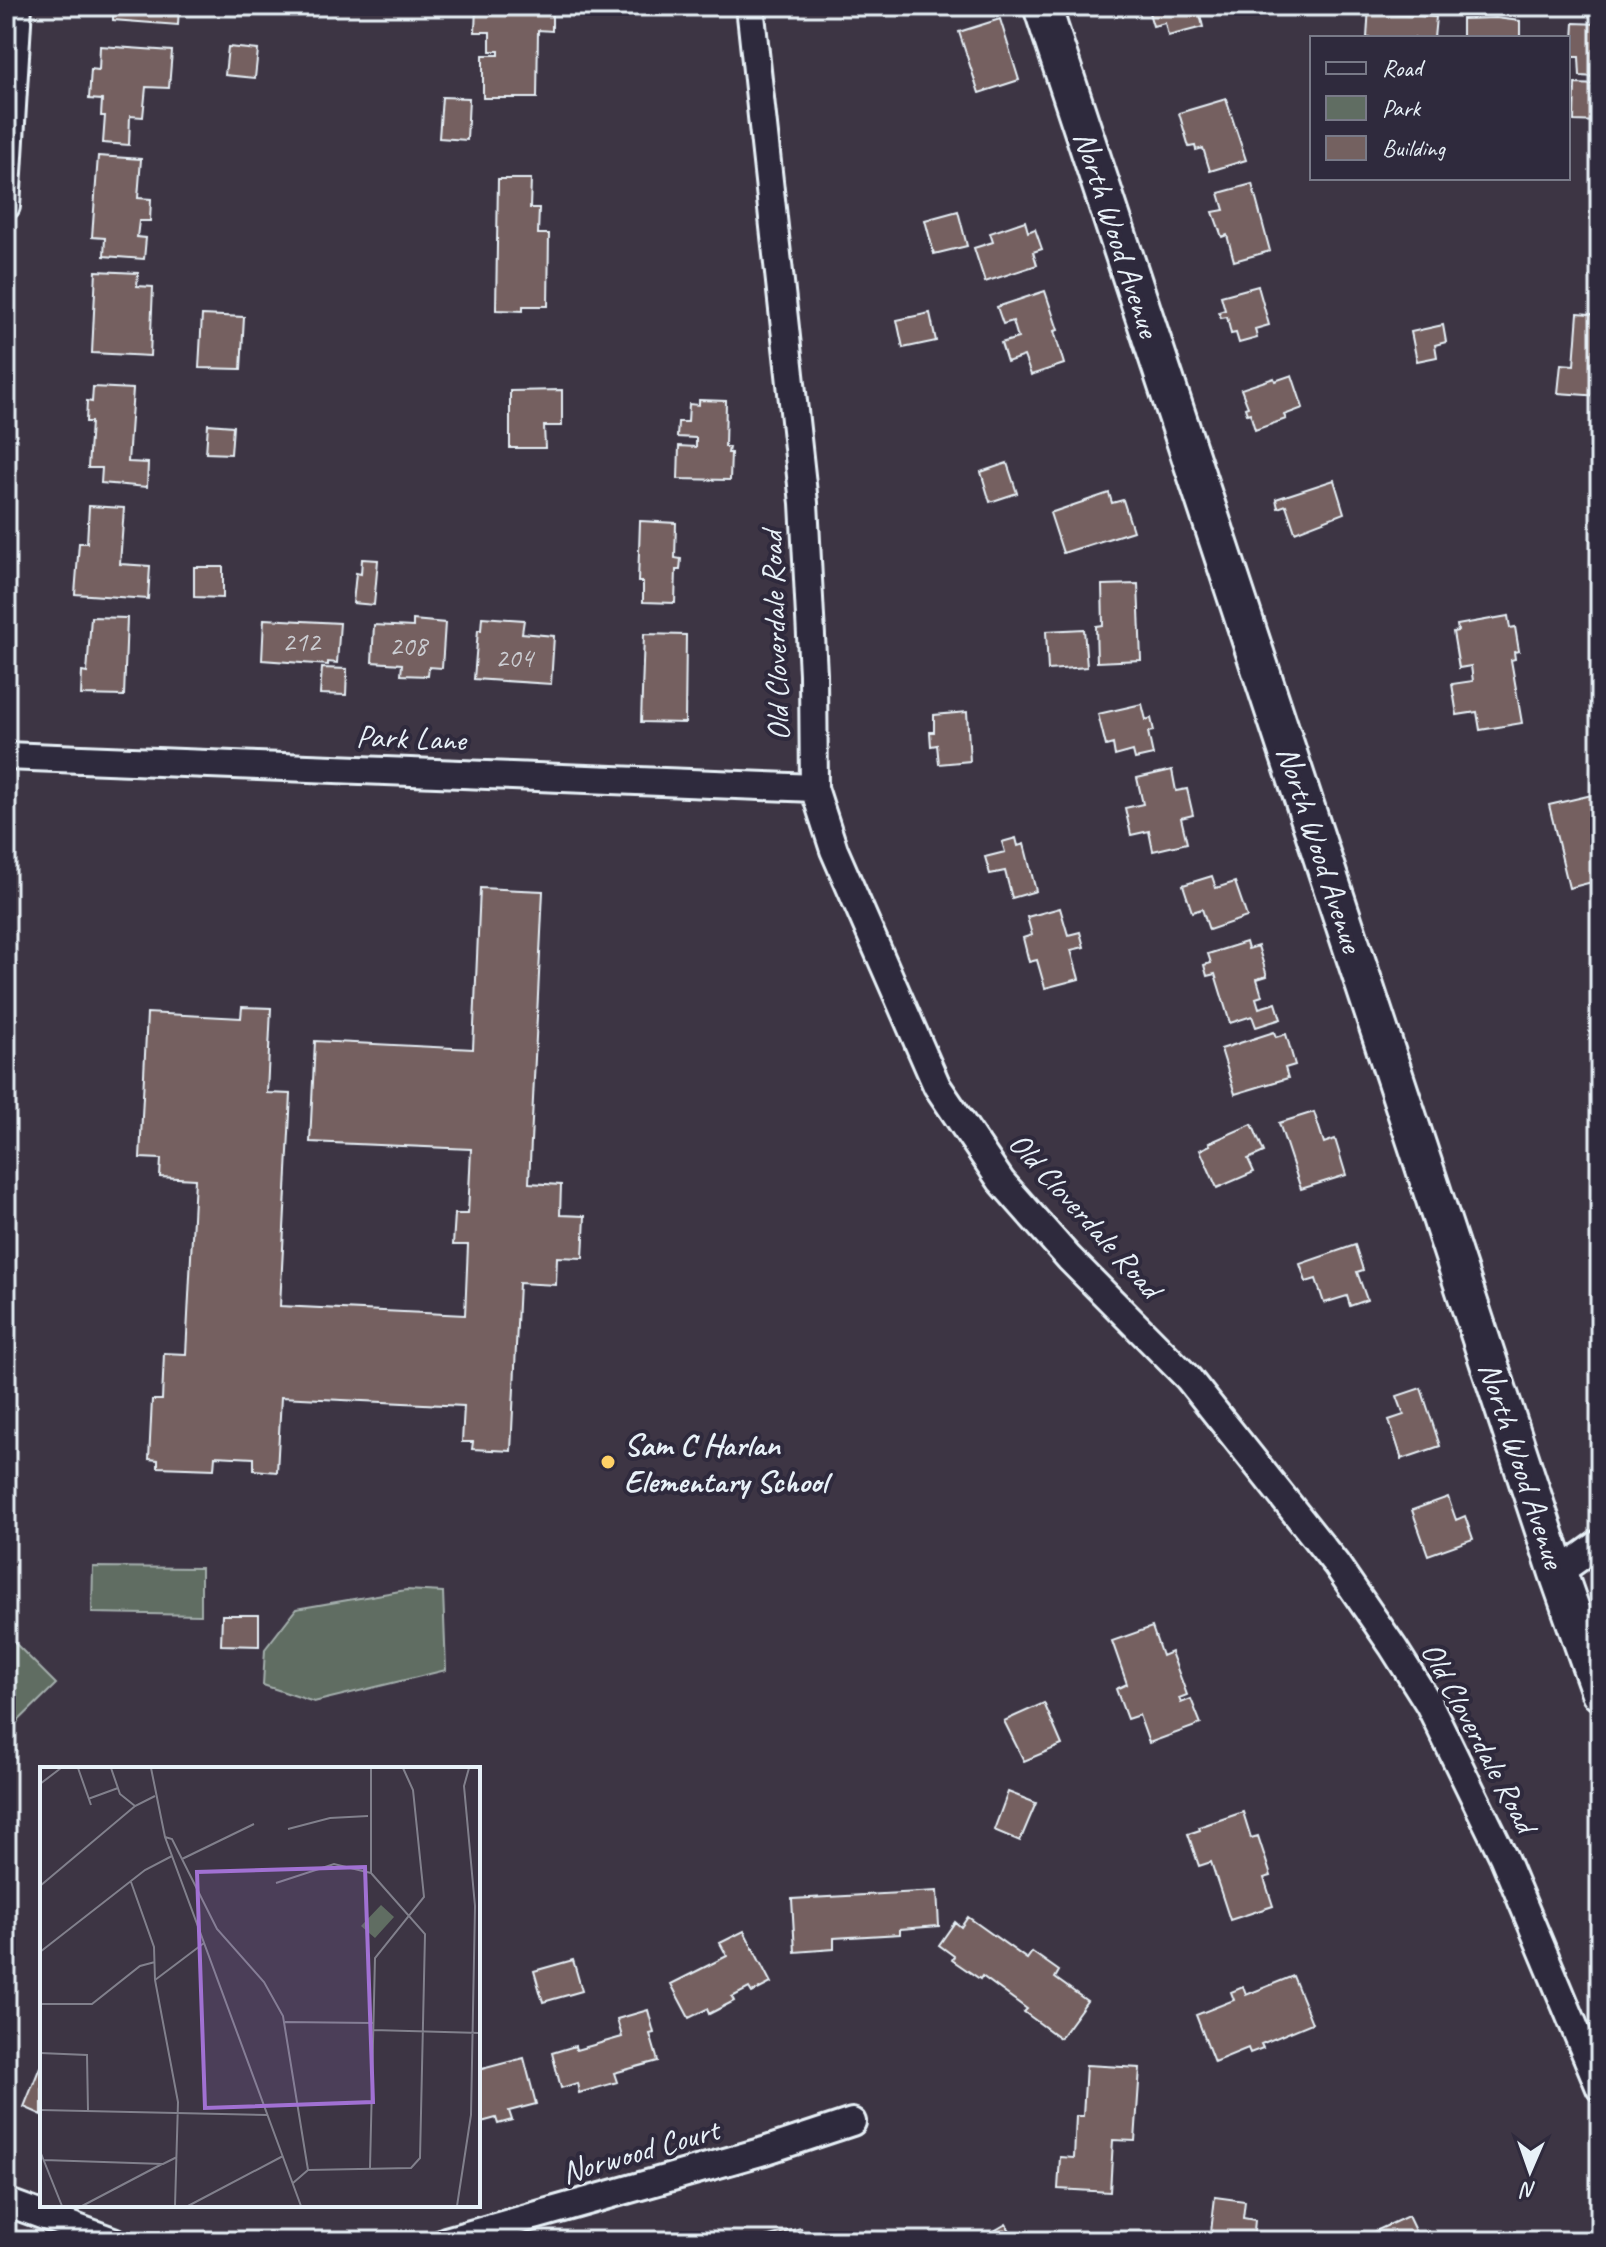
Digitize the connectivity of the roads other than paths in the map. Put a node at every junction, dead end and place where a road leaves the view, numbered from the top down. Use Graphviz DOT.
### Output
graph roads {
  1 [pos="18,6"];
  2 [pos="750,6"];
  3 [pos="1042,6"];
  4 [pos="6,206"];
  5 [pos="6,756"];
  6 [pos="814,788"];
  7 [pos="1600,1543"];
  8 [pos="1558,1573"];
  9 [pos="1600,1692"];
  10 [pos="1600,2088"];
  11 [pos="852,2122"];
  12 [pos="6,2202"];
  13 [pos="113,2241"];
  14 [pos="446,2241"];
  1 -- 4 [label="street"];
  2 -- 6 [label="street, Old Cloverdale Road"];
  3 -- 8 [label="main road, North Wood Avenue"];
  5 -- 6 [label="street, Park Lane"];
  6 -- 10 [label="street, Old Cloverdale Road"];
  7 -- 8 [label="street"];
  8 -- 9 [label="main road, North Wood Avenue"];
  11 -- 14 [label="street, Norwood Court"];
  12 -- 13 [label="street"];
}
